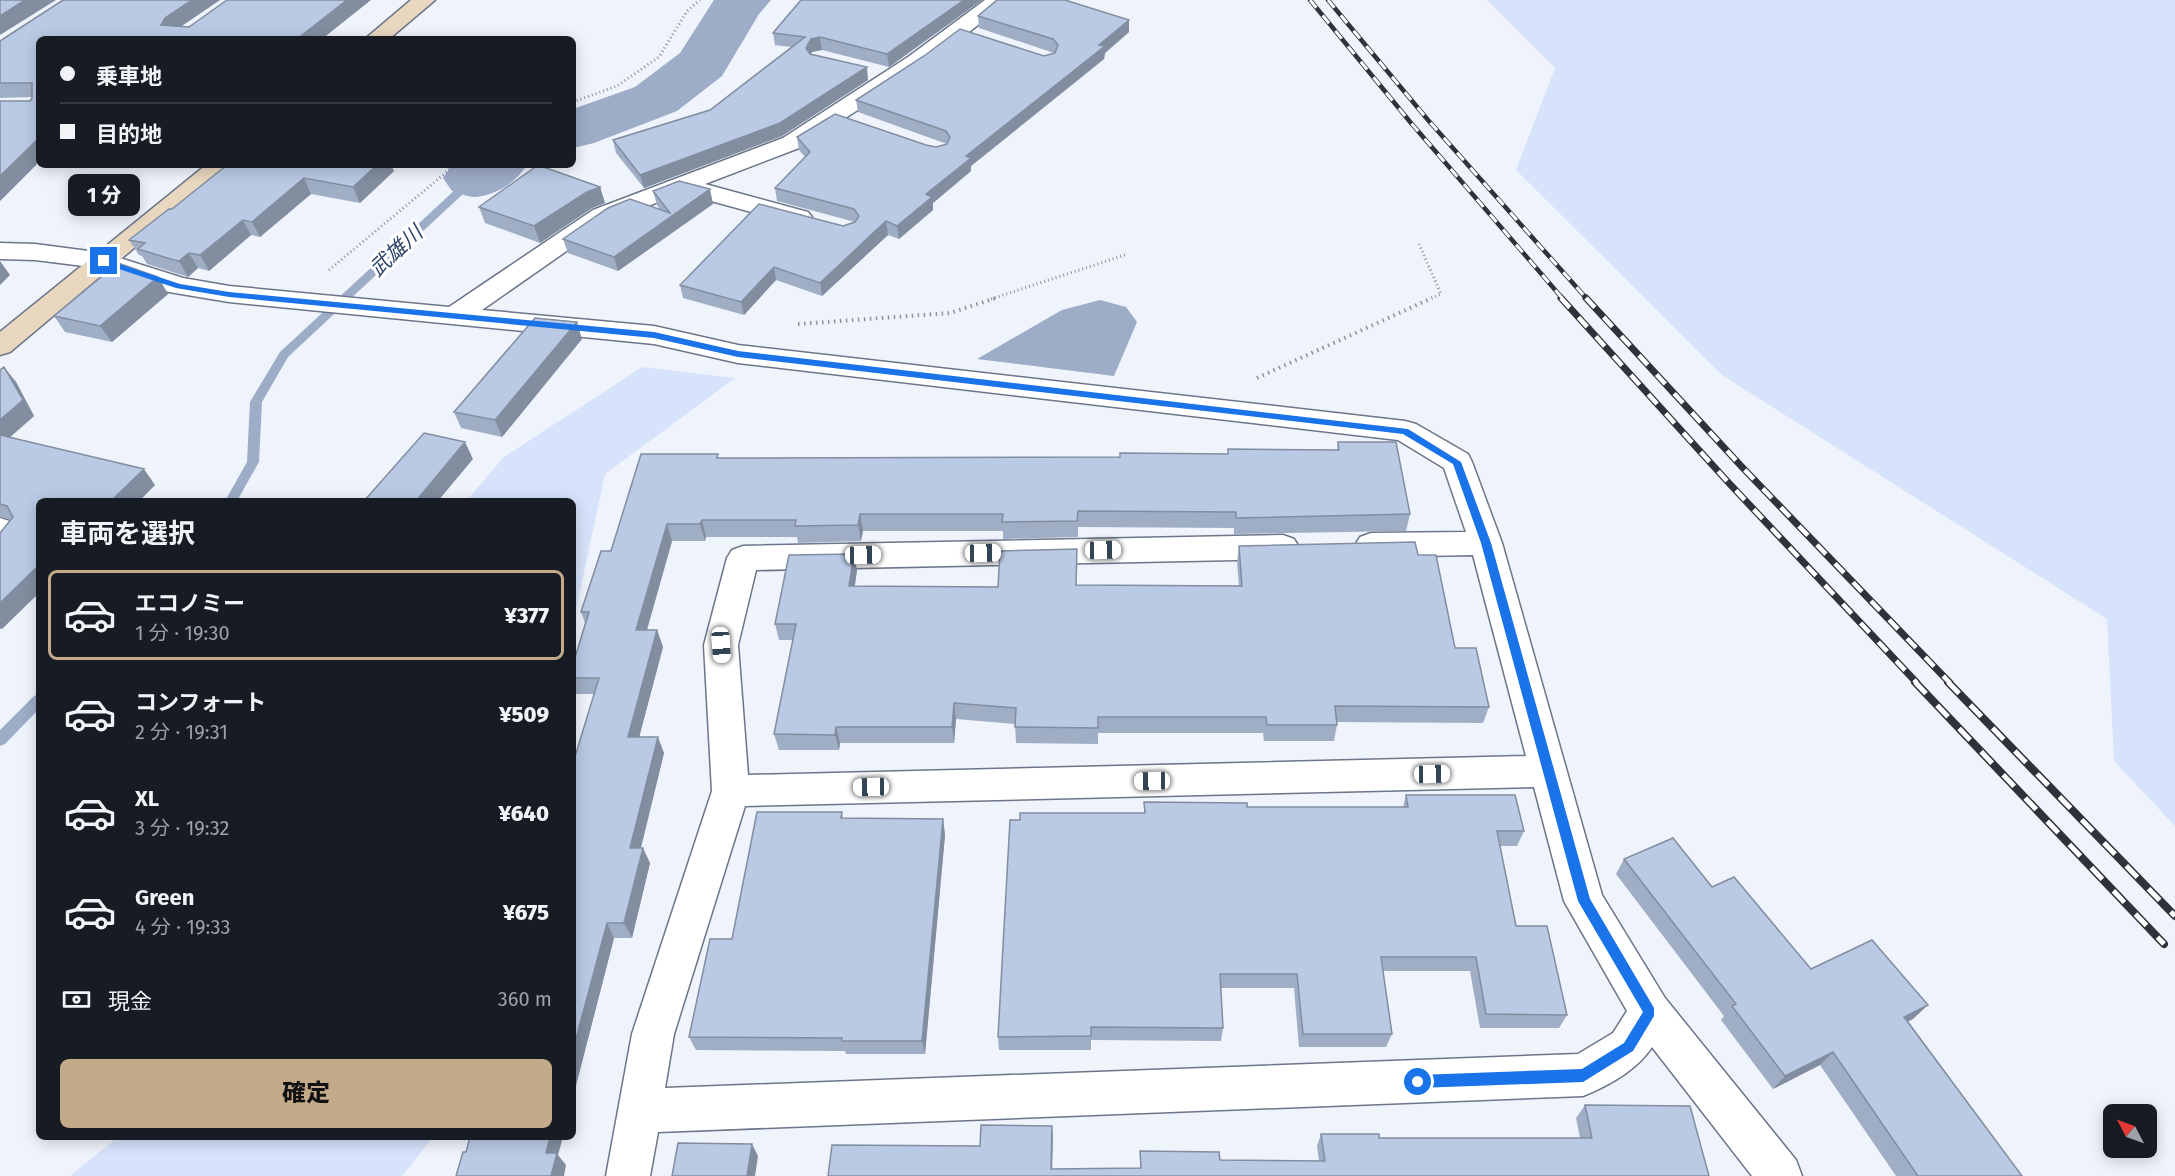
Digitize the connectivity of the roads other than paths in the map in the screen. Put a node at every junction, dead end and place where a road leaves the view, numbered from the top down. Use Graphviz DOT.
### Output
graph roads {
  1 [pos="423,0"];
  2 [pos="966,0"];
  3 [pos="994,4"];
  4 [pos="380,36"];
  5 [pos="862,70"];
  6 [pos="892,77"];
  7 [pos="835,115"];
  8 [pos="865,125"];
  9 [pos="217,168"];
  10 [pos="679,185"];
  11 [pos="824,223"];
  12 [pos="0,251"];
  13 [pos="104,261"];
  14 [pos="454,316"];
  15 [pos="0,346"];
  16 [pos="0,530"];
  17 [pos="0,540"];
  18 [pos="1486,543"];
  19 [pos="1549,771"];
  20 [pos="731,791"];
  21 [pos="1650,1012"];
  22 [pos="640,1111"];
  23 [pos="628,1176"];
  24 [pos="1780,1176"];
  1 -- 4 [label="street"];
  2 -- 3 [label="street"];
  3 -- 6 [label="street"];
  5 -- 6 [label="street"];
  6 -- 7 [label="street"];
  7 -- 8 [label="street"];
  7 -- 10 [label="street"];
  9 -- 13 [label="street"];
  10 -- 11 [label="street"];
  10 -- 14 [label="street"];
  12 -- 13 [label="street"];
  13 -- 14 [label="street"];
  13 -- 15 [label="street"];
  14 -- 18 [label="street"];
  16 -- 17 [label="street"];
  18 -- 19 [label="street"];
  18 -- 20 [label="street"];
  19 -- 20 [label="street"];
  19 -- 21 [label="street"];
  20 -- 22 [label="street"];
  21 -- 22 [label="street"];
  21 -- 24 [label="street"];
  22 -- 23 [label="street"];
}
